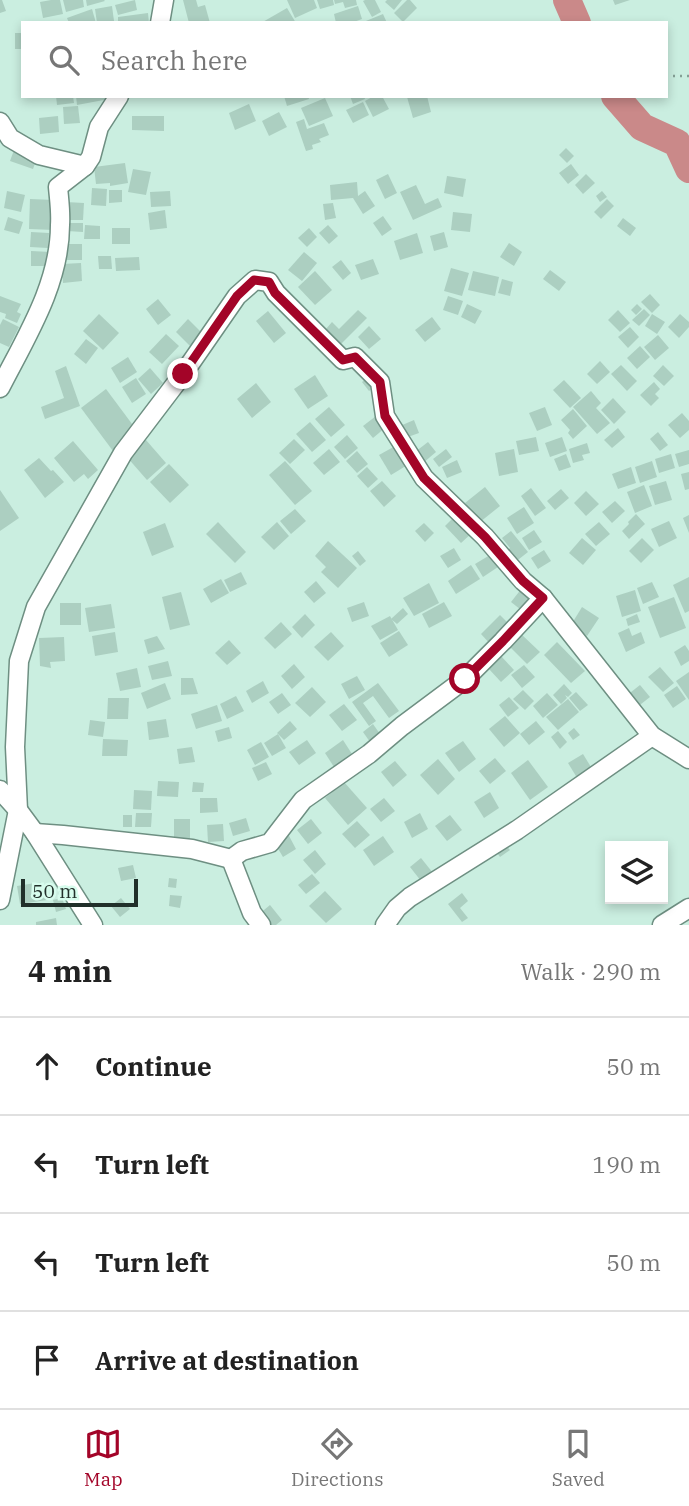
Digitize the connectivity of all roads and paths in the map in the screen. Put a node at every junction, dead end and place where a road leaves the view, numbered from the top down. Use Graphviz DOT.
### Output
graph roads {
  1 [pos="164,0"];
  2 [pos="160,21"];
  3 [pos="668,76"];
  4 [pos="689,76"];
  5 [pos="118,98"];
  6 [pos="0,122"];
  7 [pos="85,166"];
  8 [pos="0,388"];
  9 [pos="543,598"];
  10 [pos="652,736"];
  11 [pos="689,759"];
  12 [pos="0,790"];
  13 [pos="18,810"];
  14 [pos="35,834"];
  15 [pos="231,859"];
  16 [pos="0,900"];
  17 [pos="689,908"];
  18 [pos="388,924"];
  19 [pos="93,925"];
  20 [pos="261,925"];
  21 [pos="662,925"];
  1 -- 2 [label="street"];
  3 -- 4 [label="path"];
  5 -- 7 [label="street"];
  6 -- 7 [label="street"];
  7 -- 8 [label="street"];
  9 -- 10 [label="street"];
  9 -- 13 [label="street"];
  9 -- 15 [label="street"];
  10 -- 11 [label="street"];
  10 -- 18 [label="street"];
  12 -- 13 [label="street"];
  13 -- 14 [label="street"];
  13 -- 16 [label="street"];
  14 -- 15 [label="street"];
  14 -- 19 [label="street"];
  15 -- 20 [label="street"];
  17 -- 21 [label="street"];
}
